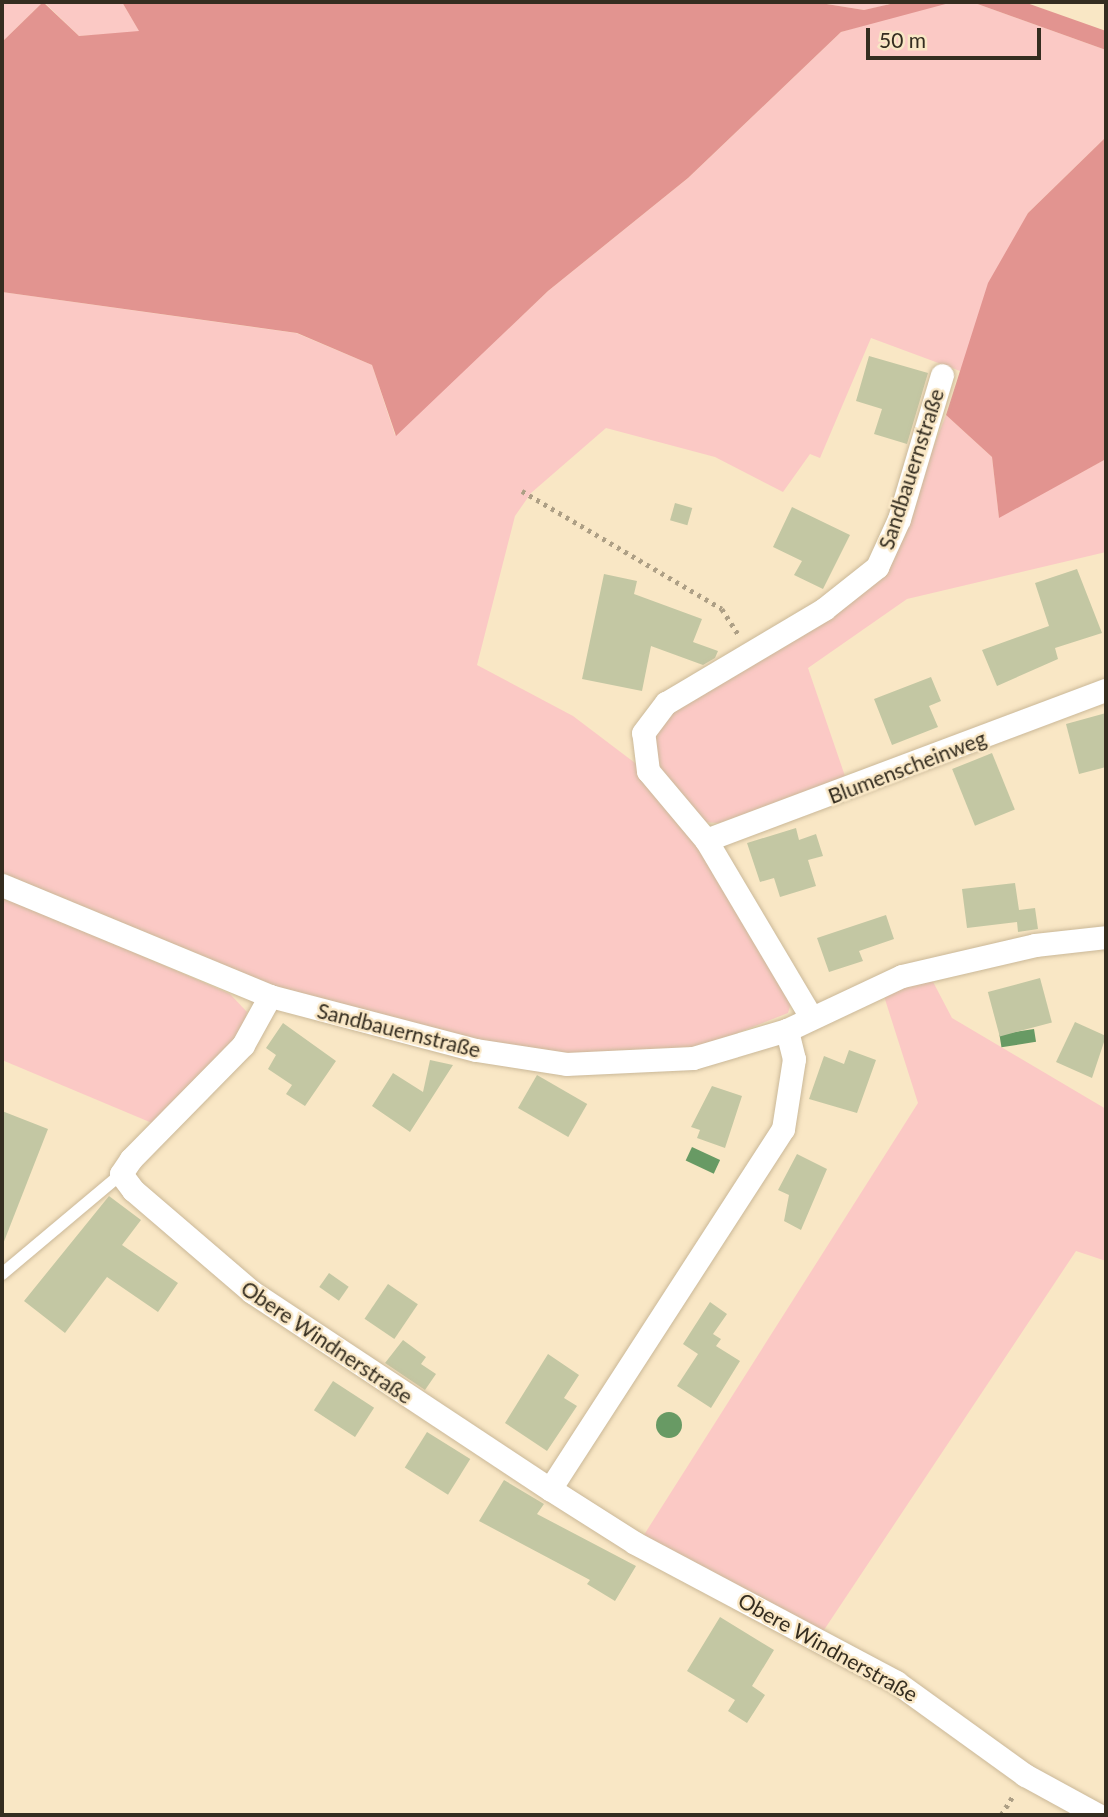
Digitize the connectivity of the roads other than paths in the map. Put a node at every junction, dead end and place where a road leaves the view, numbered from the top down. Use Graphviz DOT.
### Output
graph roads {
  1 [pos="942,375"];
  2 [pos="1106,690"];
  3 [pos="706,840"];
  4 [pos="2,885"];
  5 [pos="1106,937"];
  6 [pos="270,996"];
  7 [pos="811,1017"];
  8 [pos="787,1030"];
  9 [pos="121,1174"];
  10 [pos="2,1274"];
  11 [pos="550,1489"];
  12 [pos="1098,1815"];
  1 -- 3 [label="street, Sandbauernstraße"];
  2 -- 3 [label="street, Blumenscheinweg"];
  3 -- 7 [label="street, Sandbauernstraße"];
  4 -- 6 [label="street, Sandbauernstraße"];
  5 -- 7 [label="street, Sandbauernstraße"];
  6 -- 8 [label="street, Sandbauernstraße"];
  6 -- 9 [label="street"];
  7 -- 8 [label="street, Sandbauernstraße"];
  8 -- 11 [label="street"];
  9 -- 10 [label="lane"];
  9 -- 11 [label="street, Obere Windnerstraße"];
  11 -- 12 [label="street, Obere Windnerstraße"];
}
